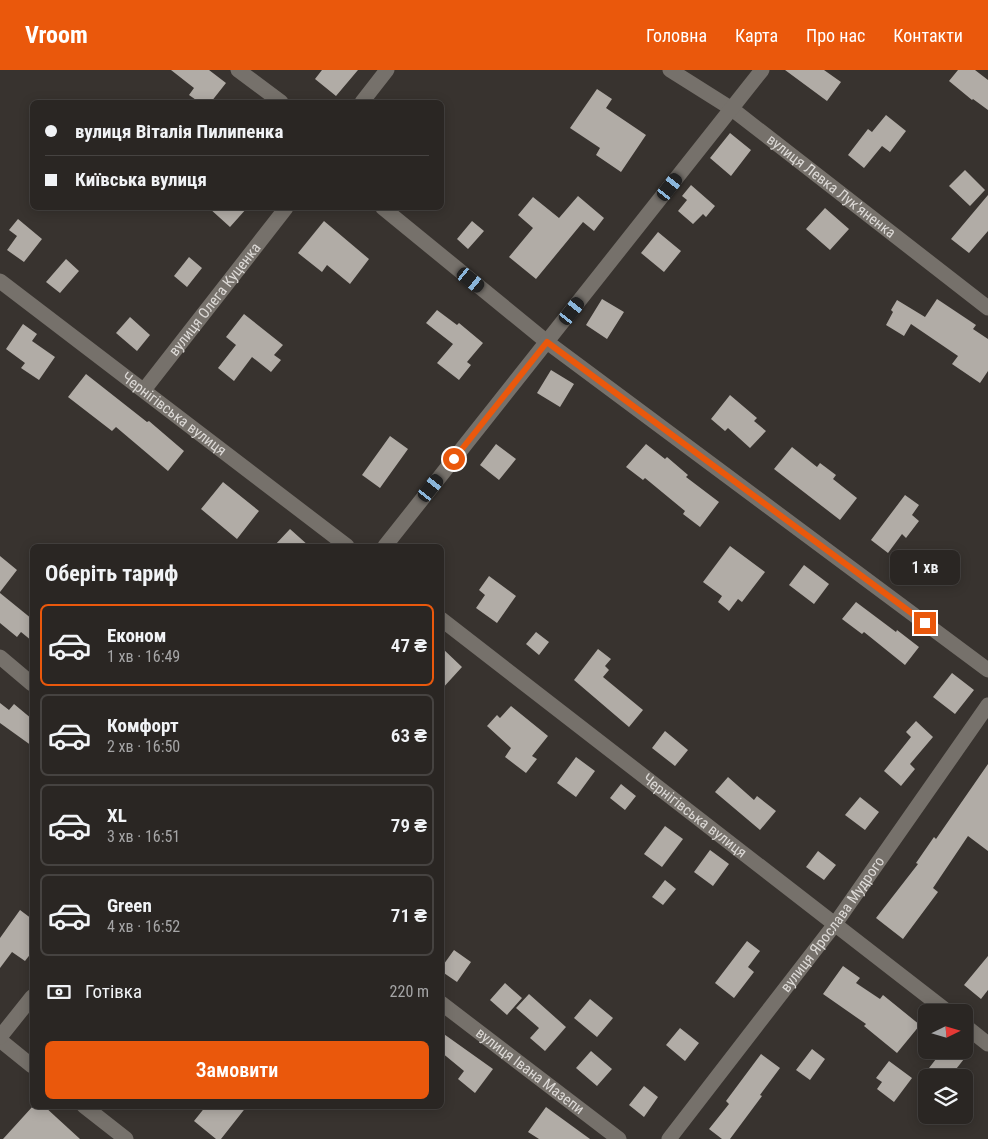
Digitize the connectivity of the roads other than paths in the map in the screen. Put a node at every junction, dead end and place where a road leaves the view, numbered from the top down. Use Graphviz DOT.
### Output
graph roads {
  1 [pos="238,70"];
  2 [pos="387,70"];
  3 [pos="670,70"];
  4 [pos="762,70"];
  5 [pos="278,100"];
  6 [pos="364,100"];
  7 [pos="732,109"];
  8 [pos="284,210"];
  9 [pos="385,210"];
  10 [pos="0,281"];
  11 [pos="988,308"];
  12 [pos="547,342"];
  13 [pos="144,390"];
  14 [pos="344,544"];
  15 [pos="387,544"];
  16 [pos="444,621"];
  17 [pos="0,657"];
  18 [pos="988,670"];
  19 [pos="30,682"];
  20 [pos="988,705"];
  21 [pos="835,924"];
  22 [pos="30,1001"];
  23 [pos="938,1004"];
  24 [pos="444,1005"];
  25 [pos="973,1032"];
  26 [pos="0,1039"];
  27 [pos="988,1044"];
  28 [pos="30,1064"];
  29 [pos="88,1109"];
  30 [pos="126,1139"];
  31 [pos="619,1139"];
  32 [pos="669,1139"];
  1 -- 5 [label="street"];
  2 -- 6 [label="street"];
  3 -- 7 [label="street, вулиця Левка Лук'яненка"];
  4 -- 7 [label="street"];
  7 -- 11 [label="street, вулиця Левка Лук'яненка"];
  7 -- 12 [label="street"];
  8 -- 13 [label="street, вулиця Олега Куценка"];
  9 -- 12 [label="street"];
  10 -- 13 [label="street, Чернігівська вулиця"];
  12 -- 15 [label="street"];
  12 -- 18 [label="street"];
  13 -- 14 [label="street, Чернігівська вулиця"];
  16 -- 21 [label="street, Чернігівська вулиця"];
  17 -- 19 [label="street"];
  20 -- 21 [label="street, вулиця Ярослава Мудрого"];
  21 -- 23 [label="street, Чернігівська вулиця"];
  21 -- 32 [label="street, вулиця Ярослава Мудрого"];
  22 -- 26 [label="street"];
  24 -- 31 [label="street, вулиця Івана Мазепи"];
  25 -- 27 [label="street"];
  26 -- 28 [label="street"];
  29 -- 30 [label="street"];
}
